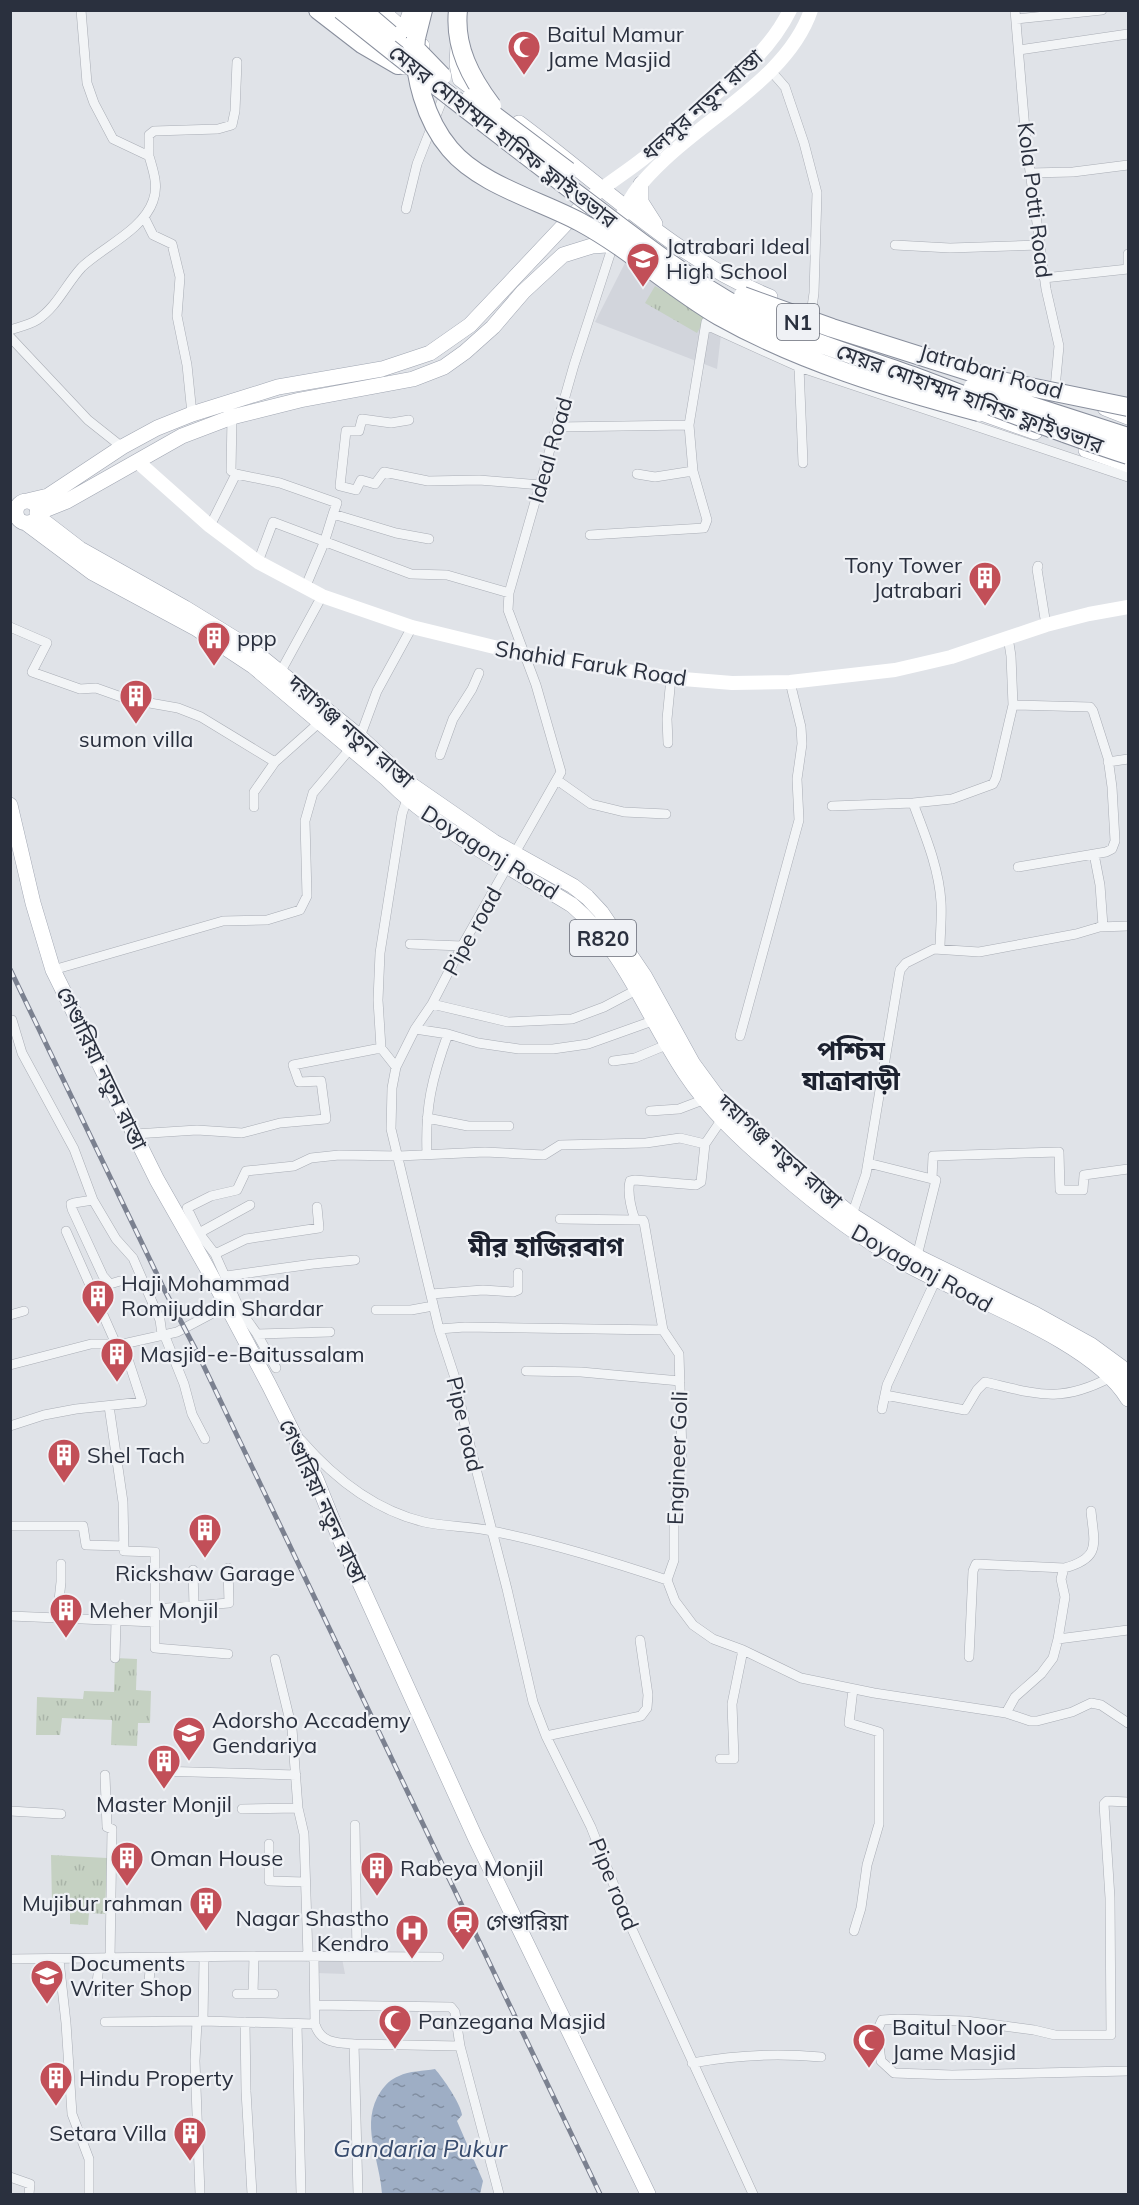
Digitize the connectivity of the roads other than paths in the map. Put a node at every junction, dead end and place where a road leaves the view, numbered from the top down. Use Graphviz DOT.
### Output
graph roads {
  1 [pos="81,10"];
  2 [pos="318,10"];
  3 [pos="333,10"];
  4 [pos="341,10"];
  5 [pos="362,10"];
  6 [pos="372,10"];
  7 [pos="381,10"];
  8 [pos="411,10"];
  9 [pos="423,10"];
  10 [pos="458,10"];
  11 [pos="466,10"];
  12 [pos="790,10"];
  13 [pos="811,10"];
  14 [pos="1102,10"];
  15 [pos="1015,15"];
  16 [pos="404,31"];
  17 [pos="1128,34"];
  18 [pos="1019,50"];
  19 [pos="237,62"];
  20 [pos="750,65"];
  21 [pos="401,67"];
  22 [pos="767,74"];
  23 [pos="446,84"];
  24 [pos="509,126"];
  25 [pos="149,156"];
  26 [pos="1128,165"];
  27 [pos="1030,173"];
  28 [pos="641,184"];
  29 [pos="601,188"];
  30 [pos="585,203"];
  31 [pos="626,207"];
  32 [pos="406,209"];
  33 [pos="144,217"];
  34 [pos="663,236"];
  35 [pos="615,237"];
  36 [pos="895,245"];
  37 [pos="1040,245"];
  38 [pos="546,246"];
  39 [pos="1128,254"];
  40 [pos="558,259"];
  41 [pos="1044,278"];
  42 [pos="743,296"];
  43 [pos="710,300"];
  44 [pos="811,314"];
  45 [pos="706,325"];
  46 [pos="10,330"];
  47 [pos="10,338"];
  48 [pos="799,367"];
  49 [pos="1055,388"];
  50 [pos="1128,407"];
  51 [pos="192,414"];
  52 [pos="232,417"];
  53 [pos="1128,417"];
  54 [pos="409,420"];
  55 [pos="689,425"];
  56 [pos="557,427"];
  57 [pos="197,430"];
  58 [pos="1128,437"];
  59 [pos="1085,441"];
  60 [pos="122,447"];
  61 [pos="1128,455"];
  62 [pos="138,462"];
  63 [pos="803,463"];
  64 [pos="1128,465"];
  65 [pos="693,471"];
  66 [pos="237,474"];
  67 [pos="637,474"];
  68 [pos="1128,477"];
  69 [pos="541,485"];
  70 [pos="340,486"];
  71 [pos="337,503"];
  72 [pos="55,506"];
  73 [pos="23,510"];
  74 [pos="333,514"];
  75 [pos="210,526"];
  76 [pos="54,529"];
  77 [pos="590,535"];
  78 [pos="429,539"];
  79 [pos="324,543"];
  80 [pos="258,562"];
  81 [pos="1038,566"];
  82 [pos="305,588"];
  83 [pos="509,593"];
  84 [pos="322,596"];
  85 [pos="1128,598"];
  86 [pos="1128,607"];
  87 [pos="1089,614"];
  88 [pos="1046,625"];
  89 [pos="10,627"];
  90 [pos="412,627"];
  91 [pos="1008,637"];
  92 [pos="527,656"];
  93 [pos="281,671"];
  94 [pos="479,673"];
  95 [pos="671,678"];
  96 [pos="790,682"];
  97 [pos="1013,705"];
  98 [pos="318,712"];
  99 [pos="356,743"];
  100 [pos="668,743"];
  101 [pos="440,755"];
  102 [pos="1128,759"];
  103 [pos="275,762"];
  104 [pos="1108,762"];
  105 [pos="557,780"];
  106 [pos="410,792"];
  107 [pos="913,803"];
  108 [pos="10,805"];
  109 [pos="832,806"];
  110 [pos="254,807"];
  111 [pos="666,814"];
  112 [pos="1094,854"];
  113 [pos="511,860"];
  114 [pos="1018,867"];
  115 [pos="1128,926"];
  116 [pos="1100,927"];
  117 [pos="410,945"];
  118 [pos="462,946"];
  119 [pos="940,949"];
  120 [pos="54,970"];
  121 [pos="642,986"];
  122 [pos="432,1004"];
  123 [pos="659,1019"];
  124 [pos="12,1020"];
  125 [pos="415,1029"];
  126 [pos="448,1034"];
  127 [pos="740,1036"];
  128 [pos="673,1042"];
  129 [pos="381,1047"];
  130 [pos="613,1061"];
  131 [pos="396,1067"];
  132 [pos="710,1096"];
  133 [pos="650,1111"];
  134 [pos="725,1114"];
  135 [pos="427,1118"];
  136 [pos="509,1126"];
  137 [pos="135,1134"];
  138 [pos="705,1144"];
  139 [pos="427,1154"];
  140 [pos="399,1156"];
  141 [pos="868,1163"];
  142 [pos="1128,1168"];
  143 [pos="932,1179"];
  144 [pos="93,1200"];
  145 [pos="250,1205"];
  146 [pos="317,1207"];
  147 [pos="852,1215"];
  148 [pos="560,1220"];
  149 [pos="635,1220"];
  150 [pos="66,1231"];
  151 [pos="199,1233"];
  152 [pos="215,1254"];
  153 [pos="916,1256"];
  154 [pos="355,1260"];
  155 [pos="518,1273"];
  156 [pos="939,1273"];
  157 [pos="226,1276"];
  158 [pos="120,1281"];
  159 [pos="430,1294"];
  160 [pos="226,1306"];
  161 [pos="433,1306"];
  162 [pos="376,1310"];
  163 [pos="24,1311"];
  164 [pos="10,1315"];
  165 [pos="439,1329"];
  166 [pos="663,1330"];
  167 [pos="330,1332"];
  168 [pos="163,1334"];
  169 [pos="257,1334"];
  170 [pos="119,1344"];
  171 [pos="11,1364"];
  172 [pos="276,1368"];
  173 [pos="526,1371"];
  174 [pos="1122,1373"];
  175 [pos="680,1381"];
  176 [pos="885,1395"];
  177 [pos="1128,1399"];
  178 [pos="109,1406"];
  179 [pos="882,1409"];
  180 [pos="10,1426"];
  181 [pos="290,1427"];
  182 [pos="205,1439"];
  183 [pos="1090,1511"];
  184 [pos="10,1526"];
  185 [pos="491,1530"];
  186 [pos="124,1546"];
  187 [pos="61,1564"];
  188 [pos="228,1568"];
  189 [pos="1064,1568"];
  190 [pos="193,1570"];
  191 [pos="667,1580"];
  192 [pos="195,1606"];
  193 [pos="155,1609"];
  194 [pos="10,1616"];
  195 [pos="57,1619"];
  196 [pos="116,1621"];
  197 [pos="154,1622"];
  198 [pos="1128,1630"];
  199 [pos="1058,1639"];
  200 [pos="640,1640"];
  201 [pos="743,1650"];
  202 [pos="228,1654"];
  203 [pos="969,1657"];
  204 [pos="115,1658"];
  205 [pos="275,1659"];
  206 [pos="853,1689"];
  207 [pos="1006,1713"];
  208 [pos="1128,1723"];
  209 [pos="546,1736"];
  210 [pos="720,1759"];
  211 [pos="157,1771"];
  212 [pos="105,1775"];
  213 [pos="296,1775"];
  214 [pos="1128,1802"];
  215 [pos="298,1808"];
  216 [pos="242,1809"];
  217 [pos="10,1811"];
  218 [pos="61,1814"];
  219 [pos="355,1825"];
  220 [pos="269,1844"];
  221 [pos="305,1882"];
  222 [pos="854,1931"];
  223 [pos="254,1956"];
  224 [pos="357,1956"];
  225 [pos="439,1957"];
  226 [pos="105,1958"];
  227 [pos="204,1958"];
  228 [pos="311,1958"];
  229 [pos="10,1959"];
  230 [pos="151,1959"];
  231 [pos="59,1960"];
  232 [pos="96,1991"];
  233 [pos="148,1993"];
  234 [pos="237,1994"];
  235 [pos="253,1994"];
  236 [pos="274,1994"];
  237 [pos="316,2005"];
  238 [pos="105,2022"];
  239 [pos="200,2022"];
  240 [pos="245,2022"];
  241 [pos="297,2024"];
  242 [pos="315,2024"];
  243 [pos="354,2044"];
  244 [pos="460,2046"];
  245 [pos="821,2056"];
  246 [pos="692,2063"];
  247 [pos="1128,2071"];
  248 [pos="10,2177"];
  249 [pos="29,2194"];
  250 [pos="89,2194"];
  251 [pos="200,2194"];
  252 [pos="252,2194"];
  253 [pos="301,2194"];
  254 [pos="358,2194"];
  255 [pos="499,2194"];
  256 [pos="648,2194"];
  257 [pos="753,2194"];
  1 -- 25 [label="street"];
  2 -- 21 [label="highway"];
  3 -- 21 [label="main road, Jatrabari Road"];
  4 -- 59 [label="highway, মেয়র মোহাম্মদ হানিফ ফ্লাইওভার / N1, bridge"];
  5 -- 23 [label="highway, মেয়র মোহাম্মদ হানিফ ফ্লাইওভার / N1, bridge"];
  6 -- 23 [label="highway, bridge"];
  7 -- 16 [label="main road, Jatrabari Road"];
  8 -- 16 [label="main road"];
  9 -- 59 [label="highway, bridge"];
  10 -- 24 [label="highway, মেয়র মোহাম্মদ হানিফ ফ্লাইওভার, bridge"];
  11 -- 23 [label="main road"];
  12 -- 20 [label="main road, ধলপুর নতুন রাস্তা"];
  13 -- 22 [label="main road, ধলপুর নতুন রাস্তা"];
  14 -- 15 [label="street"];
  15 -- 18 [label="street, Kola Potti Road"];
  16 -- 21 [label="main road"];
  16 -- 23 [label="main road, Jatrabari Road"];
  17 -- 18 [label="street"];
  18 -- 27 [label="street, Kola Potti Road"];
  19 -- 25 [label="street"];
  20 -- 22 [label="main road"];
  20 -- 29 [label="main road, ধলপুর নতুন রাস্তা"];
  21 -- 23 [label="main road, Jatrabari Road"];
  22 -- 28 [label="main road, ধলপুর নতুন রাস্তা"];
  22 -- 44 [label="street"];
  23 -- 24 [label="highway, মেয়র মোহাম্মদ হানিফ ফ্লাইওভার / N1, bridge"];
  23 -- 29 [label="main road, Jatrabari Road"];
  23 -- 30 [label="main road, Jatrabari Road"];
  23 -- 32 [label="street"];
  24 -- 42 [label="highway, মেয়র মোহাম্মদ হানিফ ফ্লাইওভার / N1, bridge"];
  25 -- 33 [label="street"];
  26 -- 27 [label="street"];
  27 -- 37 [label="street, Kola Potti Road"];
  28 -- 31 [label="main road, ধলপুর নতুন রাস্তা"];
  28 -- 34 [label="main road"];
  29 -- 30 [label="main road, ধলপুর নতুন রাস্তা"];
  29 -- 31 [label="main road, Jatrabari Road"];
  30 -- 35 [label="main road, Jatrabari Road"];
  30 -- 38 [label="main road"];
  31 -- 34 [label="main road, Jatrabari Road"];
  31 -- 35 [label="main road, ধলপুর নতুন রাস্তা"];
  33 -- 46 [label="street"];
  33 -- 51 [label="street"];
  34 -- 44 [label="main road, Jatrabari Road"];
  35 -- 40 [label="main road"];
  35 -- 43 [label="main road, Jatrabari Road"];
  35 -- 56 [label="street, Ideal Road"];
  36 -- 37 [label="street"];
  37 -- 41 [label="street, Kola Potti Road"];
  38 -- 40 [label="main road"];
  38 -- 51 [label="main road"];
  39 -- 41 [label="street"];
  40 -- 52 [label="main road"];
  41 -- 49 [label="street, Kola Potti Road"];
  42 -- 50 [label="highway, bridge"];
  42 -- 58 [label="highway, মেয়র মোহাম্মদ হানিফ ফ্লাইওভার / N1, bridge"];
  43 -- 45 [label="street"];
  43 -- 64 [label="main road, Jatrabari Road"];
  44 -- 49 [label="main road, Jatrabari Road"];
  45 -- 48 [label="street"];
  45 -- 55 [label="street"];
  47 -- 60 [label="street"];
  48 -- 63 [label="street"];
  48 -- 68 [label="street"];
  49 -- 53 [label="main road, Jatrabari Road"];
  51 -- 57 [label="main road"];
  51 -- 60 [label="main road"];
  52 -- 57 [label="main road"];
  52 -- 66 [label="street"];
  54 -- 70 [label="street"];
  55 -- 56 [label="street"];
  55 -- 65 [label="street"];
  56 -- 69 [label="street, Ideal Road"];
  57 -- 62 [label="main road"];
  59 -- 61 [label="highway, মেয়র মোহাম্মদ হানিফ ফ্লাইওভার / N1, bridge"];
  60 -- 62 [label="main road"];
  60 -- 73 [label="main road"];
  62 -- 72 [label="main road"];
  62 -- 75 [label="main road, Shahid Faruk Road"];
  65 -- 67 [label="street"];
  65 -- 77 [label="street"];
  66 -- 71 [label="street"];
  66 -- 75 [label="street"];
  69 -- 70 [label="street"];
  69 -- 83 [label="street, Ideal Road"];
  70 -- 71 [label="street"];
  71 -- 74 [label="street"];
  72 -- 73 [label="main road"];
  72 -- 76 [label="main road"];
  73 -- 76 [label="main road, দয়াগঞ্জ নতুন রাস্তা / R820"];
  73 -- 98 [label="main road, R820"];
  74 -- 78 [label="street"];
  74 -- 79 [label="street"];
  75 -- 80 [label="main road, Shahid Faruk Road"];
  76 -- 93 [label="main road, দয়াগঞ্জ নতুন রাস্তা / R820"];
  79 -- 80 [label="street"];
  79 -- 82 [label="street"];
  79 -- 83 [label="street"];
  80 -- 82 [label="main road, Shahid Faruk Road"];
  81 -- 88 [label="street"];
  82 -- 84 [label="main road, Shahid Faruk Road"];
  83 -- 92 [label="street, Ideal Road"];
  84 -- 90 [label="main road, Shahid Faruk Road"];
  84 -- 93 [label="street"];
  85 -- 87 [label="main road, Shahid Faruk Road"];
  86 -- 87 [label="main road, Shahid Faruk Road"];
  87 -- 88 [label="main road, Shahid Faruk Road"];
  88 -- 91 [label="main road, Shahid Faruk Road"];
  89 -- 103 [label="street"];
  90 -- 92 [label="main road, Shahid Faruk Road"];
  90 -- 99 [label="street"];
  91 -- 96 [label="main road, Shahid Faruk Road"];
  91 -- 97 [label="street"];
  92 -- 95 [label="main road, Shahid Faruk Road"];
  92 -- 105 [label="street"];
  93 -- 98 [label="main road, দয়াগঞ্জ নতুন রাস্তা / R820"];
  94 -- 101 [label="street"];
  95 -- 96 [label="main road, Shahid Faruk Road"];
  95 -- 100 [label="street"];
  96 -- 127 [label="street"];
  97 -- 104 [label="street"];
  97 -- 107 [label="street"];
  98 -- 99 [label="main road, দয়াগঞ্জ নতুন রাস্তা / R820"];
  98 -- 103 [label="street"];
  99 -- 106 [label="main road, দয়াগঞ্জ নতুন রাস্তা / R820"];
  99 -- 120 [label="street"];
  102 -- 104 [label="street"];
  103 -- 110 [label="street"];
  104 -- 112 [label="street"];
  105 -- 111 [label="street"];
  105 -- 113 [label="street, Pipe road"];
  106 -- 113 [label="main road, দয়াগঞ্জ নতুন রাস্তা / R820"];
  106 -- 129 [label="street"];
  107 -- 109 [label="street"];
  107 -- 119 [label="street"];
  108 -- 120 [label="main road, গেণ্ডারিয়া নতুন রাস্তা"];
  112 -- 114 [label="street"];
  112 -- 116 [label="street"];
  113 -- 118 [label="street, Pipe road"];
  113 -- 121 [label="main road, দয়াগঞ্জ নতুন রাস্তা / R820"];
  115 -- 116 [label="street"];
  116 -- 119 [label="street"];
  117 -- 118 [label="street"];
  118 -- 122 [label="street, Pipe road"];
  119 -- 141 [label="street"];
  120 -- 137 [label="main road, গেণ্ডারিয়া নতুন রাস্তা"];
  121 -- 122 [label="street"];
  121 -- 123 [label="main road, দয়াগঞ্জ নতুন রাস্তা / R820"];
  122 -- 125 [label="street, Pipe road"];
  123 -- 126 [label="street"];
  123 -- 128 [label="main road, দয়াগঞ্জ নতুন রাস্তা / R820"];
  124 -- 144 [label="street"];
  125 -- 126 [label="street"];
  125 -- 131 [label="street, Pipe road"];
  126 -- 135 [label="street"];
  128 -- 130 [label="street"];
  128 -- 132 [label="main road, দয়াগঞ্জ নতুন রাস্তা / R820"];
  129 -- 131 [label="street"];
  129 -- 137 [label="street"];
  131 -- 140 [label="street, Pipe road"];
  132 -- 133 [label="street"];
  132 -- 134 [label="main road, দয়াগঞ্জ নতুন রাস্তা / R820"];
  134 -- 138 [label="street, Engineer Goli"];
  134 -- 147 [label="main road, দয়াগঞ্জ নতুন রাস্তা / R820"];
  134 -- 156 [label="main road, Doyagonj Road / R820"];
  135 -- 136 [label="street"];
  135 -- 139 [label="street"];
  137 -- 160 [label="main road, গেণ্ডারিয়া নতুন রাস্তা"];
  138 -- 139 [label="street"];
  138 -- 149 [label="street, Engineer Goli"];
  139 -- 140 [label="street"];
  140 -- 151 [label="street"];
  140 -- 159 [label="street, Pipe road"];
  141 -- 143 [label="street"];
  141 -- 147 [label="street"];
  142 -- 143 [label="street"];
  143 -- 153 [label="street"];
  144 -- 158 [label="street"];
  144 -- 168 [label="street"];
  145 -- 151 [label="street"];
  146 -- 152 [label="street"];
  147 -- 153 [label="main road, দয়াগঞ্জ নতুন রাস্তা / R820"];
  148 -- 149 [label="street"];
  149 -- 166 [label="street, Engineer Goli"];
  150 -- 170 [label="street"];
  151 -- 152 [label="street"];
  152 -- 157 [label="street"];
  153 -- 156 [label="main road, দয়াগঞ্জ নতুন রাস্তা / R820"];
  154 -- 157 [label="street"];
  155 -- 159 [label="street"];
  156 -- 174 [label="main road, দয়াগঞ্জ নতুন রাস্তা / R820"];
  156 -- 176 [label="street"];
  157 -- 169 [label="street"];
  159 -- 161 [label="street, Pipe road"];
  160 -- 168 [label="street"];
  160 -- 181 [label="main road, গেণ্ডারিয়া নতুন রাস্তা"];
  161 -- 162 [label="street"];
  161 -- 165 [label="street, Pipe road"];
  163 -- 164 [label="street"];
  165 -- 166 [label="street"];
  165 -- 185 [label="street, Pipe road"];
  166 -- 175 [label="street, Engineer Goli"];
  167 -- 169 [label="street"];
  168 -- 170 [label="street"];
  168 -- 182 [label="street"];
  169 -- 172 [label="street"];
  170 -- 171 [label="street"];
  170 -- 178 [label="street"];
  173 -- 175 [label="street"];
  174 -- 176 [label="street"];
  174 -- 177 [label="main road, R820"];
  175 -- 191 [label="street, Engineer Goli"];
  176 -- 179 [label="street"];
  178 -- 180 [label="street"];
  178 -- 186 [label="street"];
  181 -- 185 [label="street"];
  181 -- 256 [label="main road, গেণ্ডারিয়া নতুন রাস্তা"];
  183 -- 189 [label="street"];
  184 -- 186 [label="street"];
  185 -- 191 [label="street"];
  185 -- 209 [label="street, Pipe road"];
  186 -- 193 [label="street"];
  187 -- 195 [label="street"];
  188 -- 192 [label="street"];
  189 -- 199 [label="street"];
  189 -- 203 [label="street"];
  190 -- 192 [label="street"];
  191 -- 201 [label="street"];
  192 -- 193 [label="street"];
  193 -- 197 [label="street"];
  194 -- 195 [label="street"];
  195 -- 196 [label="street"];
  196 -- 197 [label="street"];
  196 -- 204 [label="street"];
  197 -- 202 [label="street"];
  198 -- 199 [label="street"];
  199 -- 207 [label="street"];
  200 -- 209 [label="street"];
  201 -- 206 [label="street"];
  201 -- 210 [label="street"];
  205 -- 213 [label="street"];
  206 -- 207 [label="street"];
  206 -- 222 [label="street"];
  207 -- 208 [label="street"];
  209 -- 246 [label="street, Pipe road"];
  211 -- 213 [label="street"];
  212 -- 226 [label="street"];
  213 -- 215 [label="street"];
  214 -- 247 [label="street"];
  215 -- 216 [label="street"];
  215 -- 221 [label="street"];
  217 -- 218 [label="street"];
  219 -- 224 [label="street"];
  220 -- 221 [label="street"];
  221 -- 228 [label="street"];
  223 -- 227 [label="street"];
  223 -- 228 [label="street"];
  223 -- 235 [label="street"];
  224 -- 225 [label="street"];
  224 -- 228 [label="street"];
  226 -- 230 [label="street"];
  226 -- 231 [label="street"];
  226 -- 232 [label="street"];
  227 -- 230 [label="street"];
  227 -- 239 [label="street"];
  228 -- 237 [label="street"];
  229 -- 231 [label="street"];
  230 -- 233 [label="street"];
  231 -- 250 [label="street"];
  234 -- 235 [label="street"];
  235 -- 236 [label="street"];
  237 -- 242 [label="street"];
  237 -- 244 [label="street"];
  238 -- 239 [label="street"];
  239 -- 240 [label="street"];
  239 -- 251 [label="street"];
  240 -- 241 [label="street"];
  240 -- 252 [label="street"];
  241 -- 242 [label="street"];
  241 -- 253 [label="street"];
  242 -- 243 [label="street"];
  243 -- 244 [label="street"];
  243 -- 254 [label="street"];
  244 -- 255 [label="street"];
  245 -- 246 [label="street"];
  246 -- 257 [label="street, Pipe road"];
  248 -- 249 [label="street"];
}
